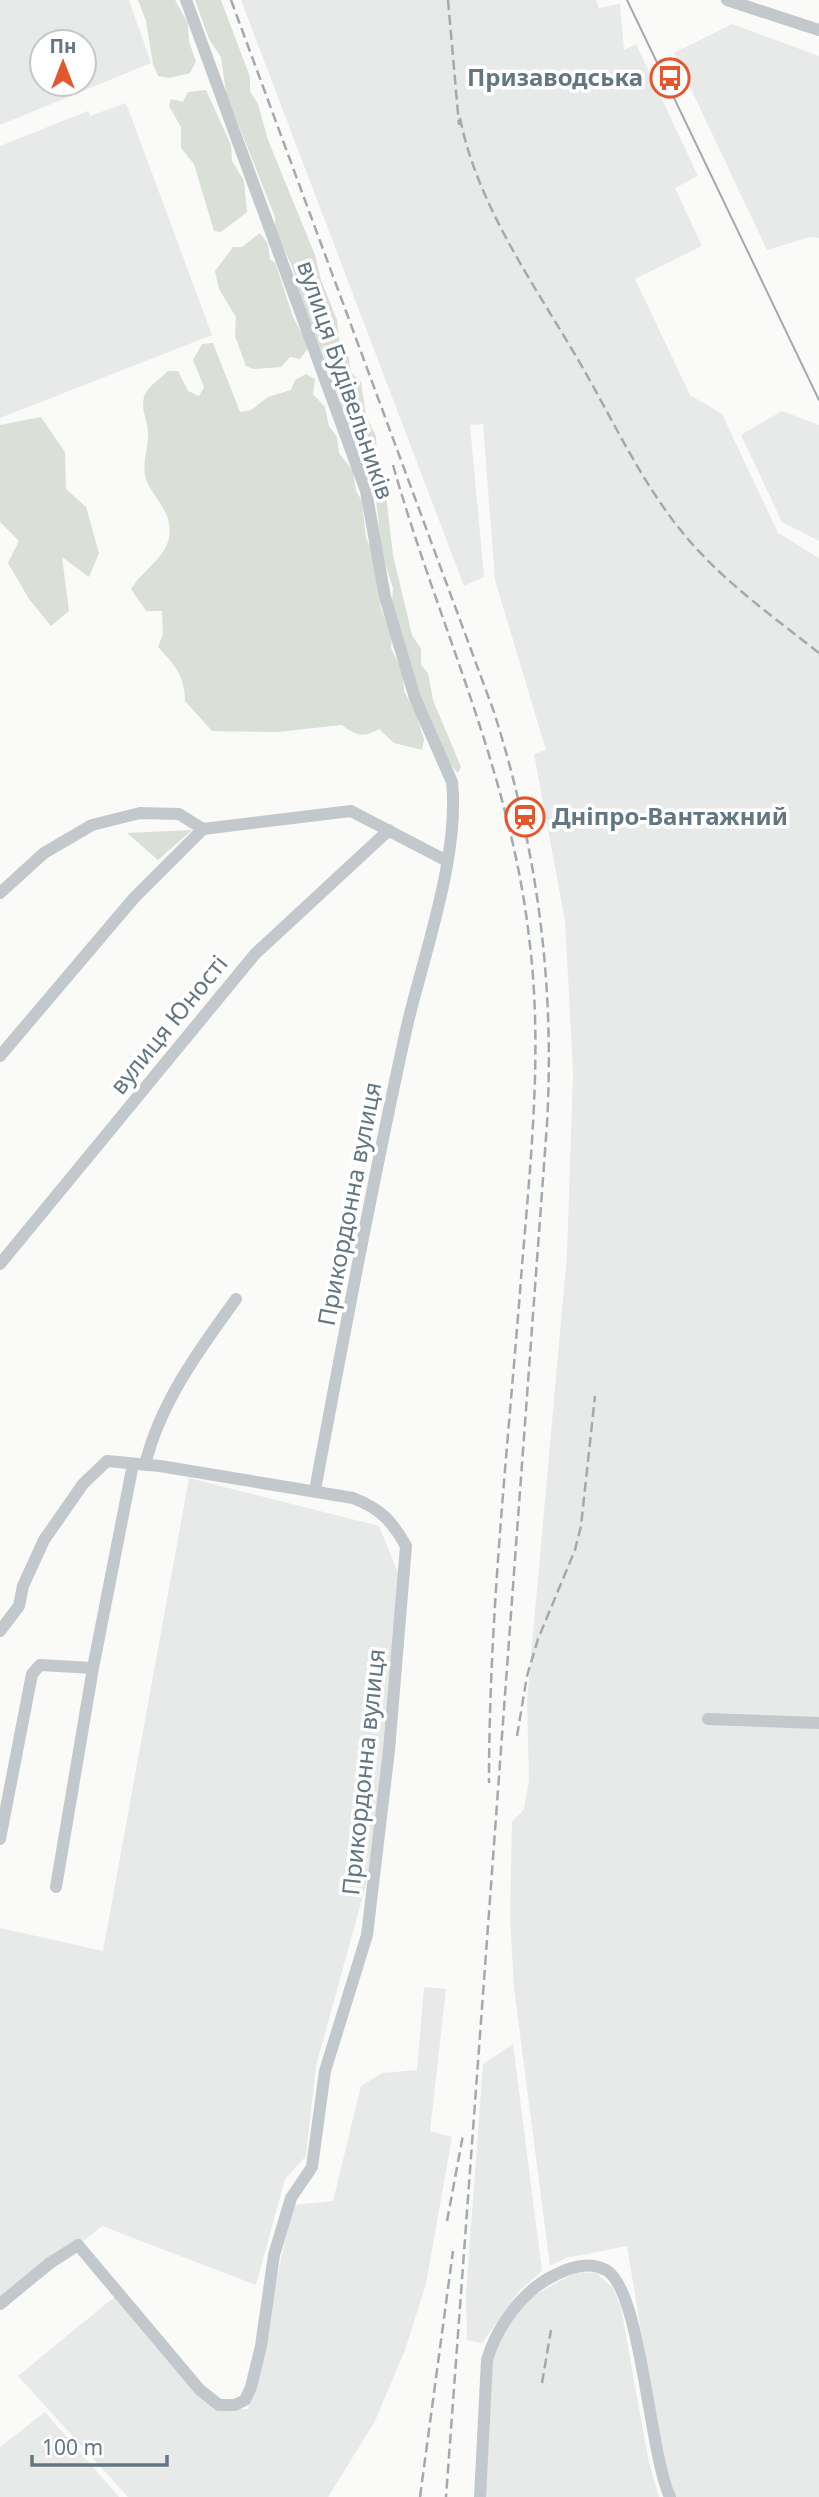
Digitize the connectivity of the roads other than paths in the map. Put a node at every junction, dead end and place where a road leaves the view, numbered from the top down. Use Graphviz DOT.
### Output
graph roads {
  1 [pos="186,0"];
  2 [pos="727,0"];
  3 [pos="819,30"];
  4 [pos="202,829"];
  5 [pos="388,830"];
  6 [pos="447,861"];
  7 [pos="0,893"];
  8 [pos="0,1056"];
  9 [pos="0,1264"];
  10 [pos="236,1299"];
  11 [pos="139,1465"];
  12 [pos="315,1490"];
  13 [pos="0,1630"];
  14 [pos="93,1668"];
  15 [pos="708,1719"];
  16 [pos="819,1723"];
  17 [pos="0,1839"];
  18 [pos="56,1887"];
  19 [pos="0,2304"];
  20 [pos="480,2497"];
  21 [pos="670,2497"];
  1 -- 6 [label="street, вулиця Будівельників"];
  2 -- 3 [label="street"];
  4 -- 5 [label="street"];
  4 -- 7 [label="street"];
  4 -- 8 [label="street"];
  5 -- 6 [label="street"];
  5 -- 9 [label="street, вулиця Юності"];
  6 -- 12 [label="street, Прикордонна вулиця"];
  10 -- 11 [label="street"];
  11 -- 12 [label="street"];
  11 -- 13 [label="street"];
  11 -- 14 [label="street"];
  12 -- 19 [label="street, Прикордонна вулиця"];
  14 -- 17 [label="street"];
  14 -- 18 [label="street"];
  15 -- 16 [label="street"];
  20 -- 21 [label="street"];
}
